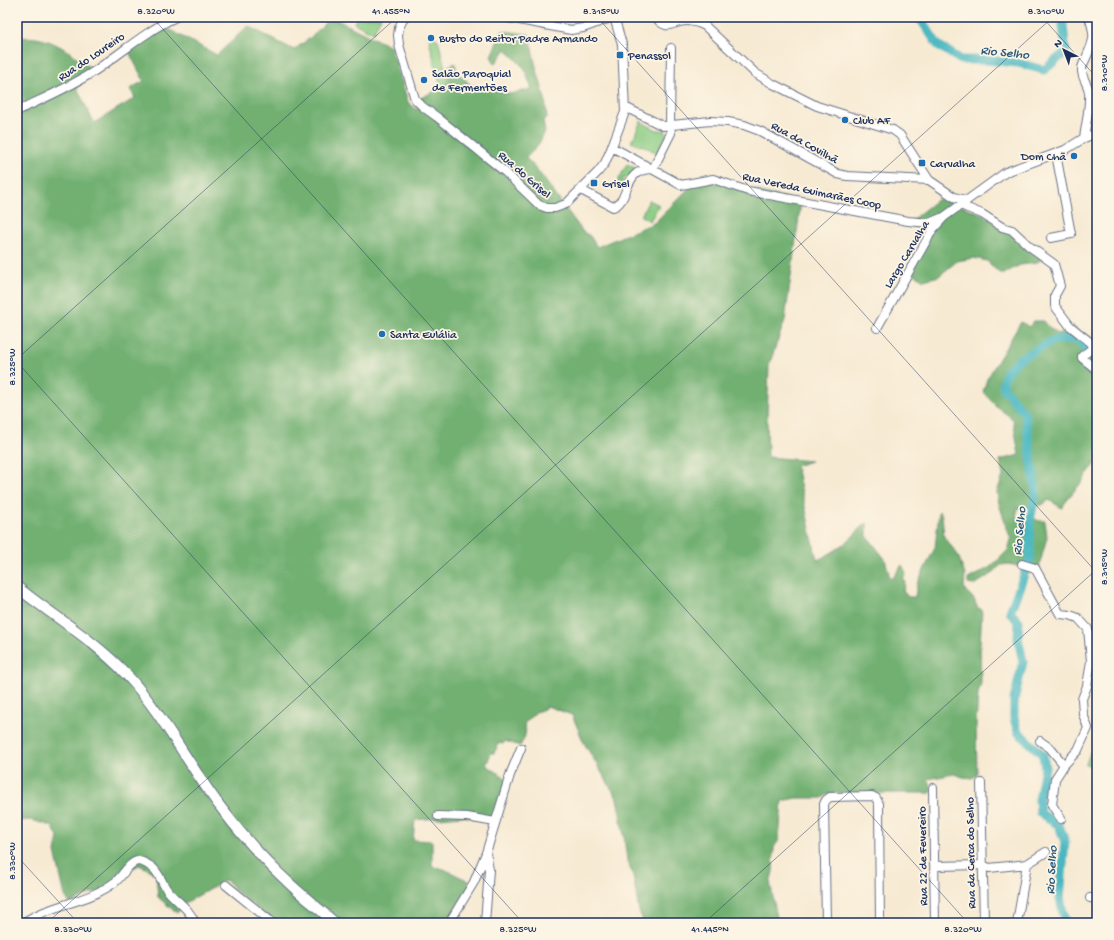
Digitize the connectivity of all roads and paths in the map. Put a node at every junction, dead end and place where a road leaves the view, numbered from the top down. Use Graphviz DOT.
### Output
graph roads {
  1 [pos="176,17"];
  2 [pos="404,17"];
  3 [pos="503,17"];
  4 [pos="602,17"];
  5 [pos="655,17"];
  6 [pos="1089,17"];
  7 [pos="614,19"];
  8 [pos="592,25"];
  9 [pos="671,48"];
  10 [pos="625,107"];
  11 [pos="17,111"];
  12 [pos="670,126"];
  13 [pos="1097,133"];
  14 [pos="1084,138"];
  15 [pos="612,148"];
  16 [pos="1056,154"];
  17 [pos="653,169"];
  18 [pos="929,180"];
  19 [pos="581,190"];
  20 [pos="966,200"];
  21 [pos="944,217"];
  22 [pos="1051,238"];
  23 [pos="877,328"];
  24 [pos="1097,370"];
  25 [pos="1022,564"];
  26 [pos="17,587"];
  27 [pos="1094,664"];
  28 [pos="1040,741"];
  29 [pos="521,748"];
  30 [pos="1064,765"];
  31 [pos="981,782"];
  32 [pos="933,788"];
  33 [pos="438,816"];
  34 [pos="1061,819"];
  35 [pos="495,822"];
  36 [pos="1046,852"];
  37 [pos="486,853"];
  38 [pos="1027,864"];
  39 [pos="983,865"];
  40 [pos="934,866"];
  41 [pos="226,885"];
  42 [pos="23,923"];
  43 [pos="195,923"];
  44 [pos="273,923"];
  45 [pos="335,923"];
  46 [pos="449,923"];
  47 [pos="485,923"];
  48 [pos="826,923"];
  49 [pos="880,923"];
  50 [pos="935,923"];
  51 [pos="984,923"];
  52 [pos="1017,923"];
  1 -- 11 [label="street, Rua do Loureiro"];
  2 -- 19 [label="street, Rua do Grisel"];
  3 -- 8 [label="street"];
  4 -- 8 [label="street"];
  5 -- 18 [label="street"];
  6 -- 14 [label="street"];
  7 -- 8 [label="street"];
  7 -- 10 [label="street, Rua do Grisel"];
  9 -- 12 [label="street"];
  10 -- 12 [label="street"];
  10 -- 15 [label="street, Rua do Grisel"];
  12 -- 17 [label="street"];
  12 -- 18 [label="street, Rua da Covilhã"];
  13 -- 14 [label="street, Largo Carvalha"];
  14 -- 16 [label="street, Largo Carvalha"];
  15 -- 17 [label="street, Rua Vereda Guimarães Coop"];
  15 -- 19 [label="street, Rua do Grisel"];
  16 -- 20 [label="street, Largo Carvalha"];
  16 -- 22 [label="street"];
  17 -- 19 [label="street"];
  17 -- 21 [label="street, Rua Vereda Guimarães Coop"];
  18 -- 20 [label="street"];
  20 -- 21 [label="street, Largo Carvalha"];
  20 -- 24 [label="street"];
  21 -- 23 [label="street, Largo Carvalha"];
  25 -- 27 [label="street"];
  26 -- 45 [label="main road"];
  27 -- 30 [label="street"];
  28 -- 30 [label="street"];
  29 -- 35 [label="street"];
  30 -- 34 [label="street"];
  31 -- 39 [label="street, Rua da Cerca do Selho"];
  32 -- 40 [label="street, Rua 22 de Fevereiro"];
  33 -- 35 [label="street"];
  35 -- 37 [label="street"];
  36 -- 38 [label="street"];
  37 -- 46 [label="street"];
  37 -- 47 [label="street"];
  38 -- 39 [label="street"];
  38 -- 52 [label="street"];
  39 -- 40 [label="street"];
  39 -- 51 [label="street, Rua da Cerca do Selho"];
  40 -- 50 [label="street, Rua 22 de Fevereiro"];
  41 -- 44 [label="street"];
  42 -- 43 [label="street"];
  48 -- 49 [label="street"];
}
